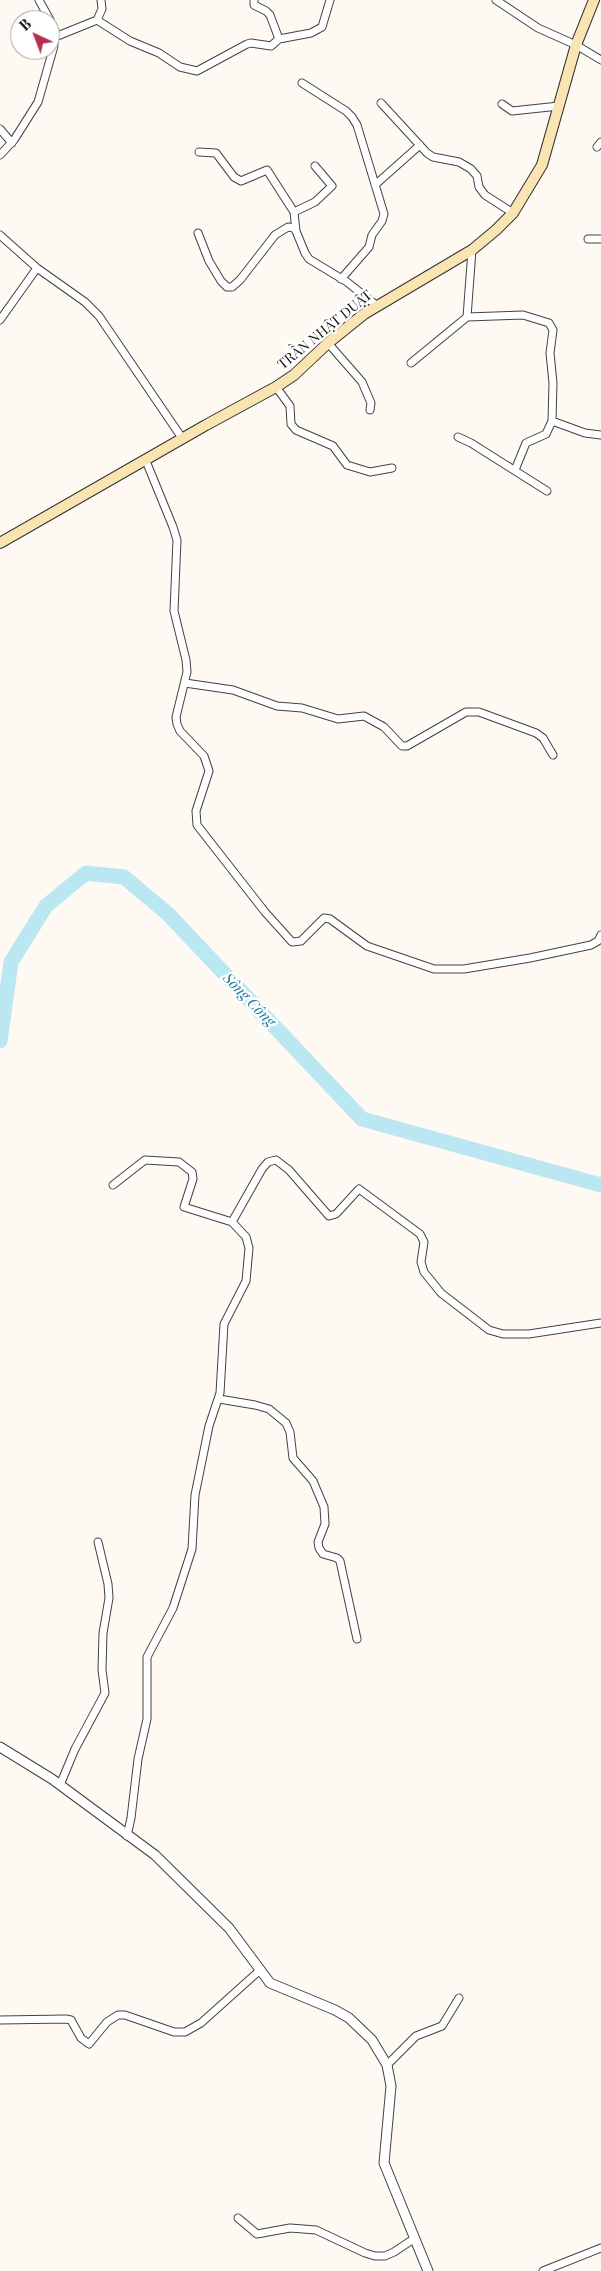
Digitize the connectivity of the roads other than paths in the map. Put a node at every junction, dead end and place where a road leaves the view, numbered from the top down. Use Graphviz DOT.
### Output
graph roads {
  1 [pos="254,0"];
  2 [pos="330,0"];
  3 [pos="496,0"];
  4 [pos="594,0"];
  5 [pos="103,1"];
  6 [pos="97,20"];
  7 [pos="60,35"];
  8 [pos="279,39"];
  9 [pos="576,45"];
  10 [pos="49,60"];
  11 [pos="601,60"];
  12 [pos="302,83"];
  13 [pos="381,103"];
  14 [pos="502,104"];
  15 [pos="559,106"];
  16 [pos="0,129"];
  17 [pos="12,143"];
  18 [pos="420,145"];
  19 [pos="199,152"];
  20 [pos="0,155"];
  21 [pos="315,166"];
  22 [pos="375,185"];
  23 [pos="294,212"];
  24 [pos="513,213"];
  25 [pos="296,231"];
  26 [pos="198,233"];
  27 [pos="0,235"];
  28 [pos="588,239"];
  29 [pos="601,239"];
  30 [pos="472,250"];
  31 [pos="37,268"];
  32 [pos="341,279"];
  33 [pos="376,305"];
  34 [pos="467,317"];
  35 [pos="0,320"];
  36 [pos="328,342"];
  37 [pos="411,363"];
  38 [pos="276,387"];
  39 [pos="370,410"];
  40 [pos="552,421"];
  41 [pos="601,435"];
  42 [pos="458,437"];
  43 [pos="182,438"];
  44 [pos="146,461"];
  45 [pos="392,468"];
  46 [pos="515,470"];
  47 [pos="547,491"];
  48 [pos="0,543"];
  49 [pos="185,683"];
  50 [pos="553,755"];
  51 [pos="601,935"];
  52 [pos="113,1185"];
  53 [pos="232,1222"];
  54 [pos="601,1323"];
  55 [pos="219,1400"];
  56 [pos="98,1542"];
  57 [pos="357,1639"];
  58 [pos="0,1747"];
  59 [pos="60,1785"];
  60 [pos="127,1836"];
  61 [pos="259,1971"];
  62 [pos="459,1998"];
  63 [pos="0,2020"];
  64 [pos="387,2065"];
  65 [pos="238,2218"];
  66 [pos="415,2238"];
  67 [pos="601,2248"];
  68 [pos="428,2271"];
  69 [pos="543,2271"];
  1 -- 8 [label="street"];
  2 -- 8 [label="street"];
  3 -- 9 [label="street"];
  4 -- 9 [label="main road, TRẦN NHẬT DUẬT"];
  5 -- 6 [label="street"];
  6 -- 7 [label="street"];
  6 -- 8 [label="street"];
  9 -- 11 [label="street"];
  9 -- 15 [label="main road, TRẦN NHẬT DUẬT"];
  10 -- 17 [label="street"];
  12 -- 22 [label="street"];
  13 -- 18 [label="street"];
  14 -- 15 [label="street"];
  15 -- 24 [label="main road, TRẦN NHẬT DUẬT"];
  16 -- 17 [label="street"];
  17 -- 20 [label="street"];
  18 -- 22 [label="street"];
  18 -- 24 [label="street"];
  19 -- 23 [label="street"];
  21 -- 23 [label="street"];
  22 -- 32 [label="street"];
  23 -- 25 [label="street"];
  24 -- 30 [label="main road, TRẦN NHẬT DUẬT"];
  25 -- 26 [label="street"];
  25 -- 32 [label="street"];
  27 -- 31 [label="street"];
  28 -- 29 [label="street"];
  30 -- 33 [label="main road, TRẦN NHẬT DUẬT"];
  30 -- 34 [label="street"];
  31 -- 35 [label="street"];
  31 -- 43 [label="street"];
  32 -- 33 [label="street"];
  33 -- 36 [label="main road, TRẦN NHẬT DUẬT"];
  34 -- 37 [label="street"];
  34 -- 40 [label="street"];
  36 -- 38 [label="main road, TRẦN NHẬT DUẬT"];
  36 -- 39 [label="street"];
  38 -- 43 [label="main road, TRẦN NHẬT DUẬT"];
  38 -- 45 [label="street"];
  40 -- 41 [label="street"];
  40 -- 46 [label="street"];
  42 -- 46 [label="street"];
  43 -- 44 [label="main road, TRẦN NHẬT DUẬT"];
  44 -- 48 [label="main road, TRẦN NHẬT DUẬT"];
  44 -- 49 [label="street"];
  46 -- 47 [label="street"];
  49 -- 50 [label="street"];
  49 -- 51 [label="street"];
  52 -- 53 [label="street"];
  53 -- 54 [label="street"];
  53 -- 55 [label="street"];
  55 -- 57 [label="street"];
  55 -- 60 [label="street"];
  56 -- 59 [label="street"];
  58 -- 59 [label="street"];
  59 -- 60 [label="street"];
  60 -- 61 [label="street"];
  61 -- 63 [label="street"];
  61 -- 64 [label="street"];
  62 -- 64 [label="street"];
  64 -- 66 [label="street"];
  65 -- 66 [label="street"];
  66 -- 68 [label="street"];
  67 -- 69 [label="street"];
}
